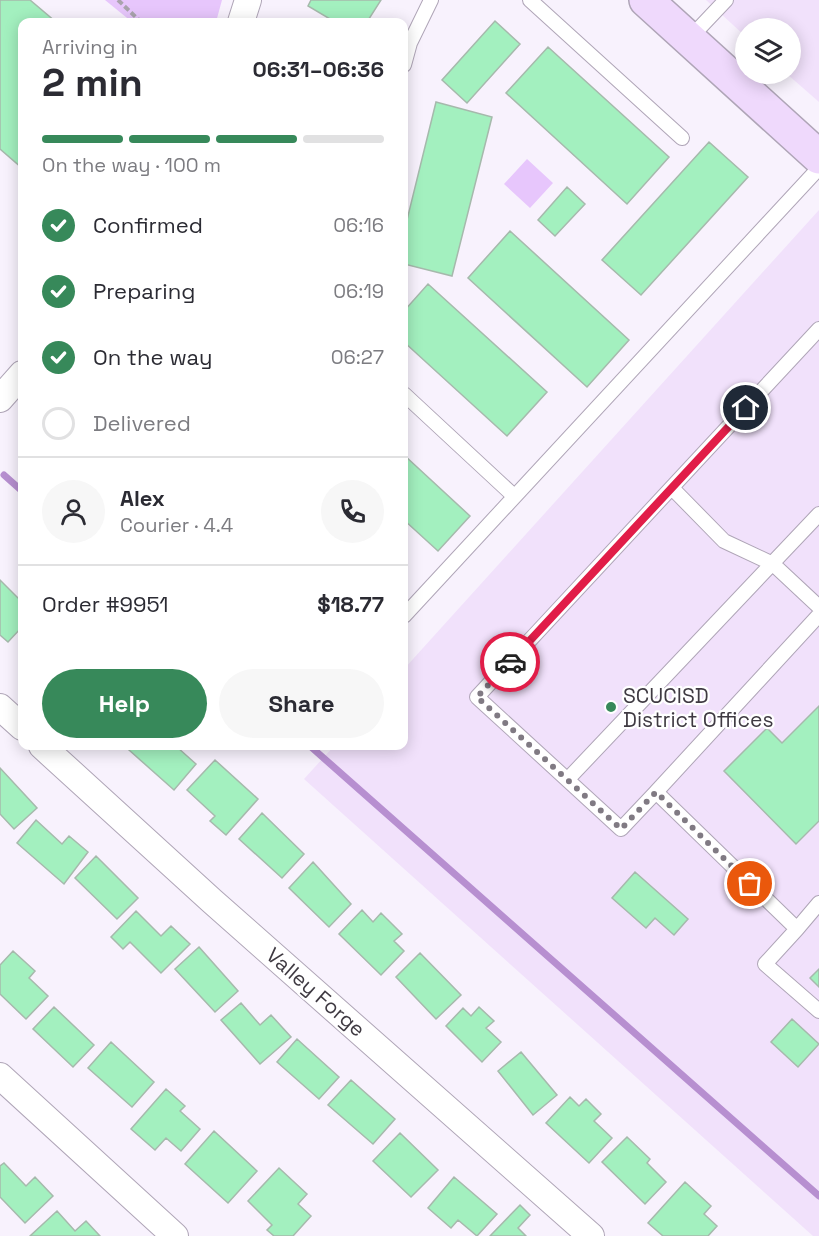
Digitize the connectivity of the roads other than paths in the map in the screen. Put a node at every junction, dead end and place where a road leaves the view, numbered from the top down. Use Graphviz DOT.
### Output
graph roads {
  1 [pos="248,0"];
  2 [pos="431,0"];
  3 [pos="530,0"];
  4 [pos="646,0"];
  5 [pos="726,0"];
  6 [pos="243,18"];
  7 [pos="690,38"];
  8 [pos="408,50"];
  9 [pos="682,138"];
  10 [pos="819,157"];
  11 [pos="819,168"];
  12 [pos="819,329"];
  13 [pos="18,379"];
  14 [pos="408,398"];
  15 [pos="0,399"];
  16 [pos="672,488"];
  17 [pos="514,496"];
  18 [pos="819,514"];
  19 [pos="773,564"];
  20 [pos="819,607"];
  21 [pos="408,612"];
  22 [pos="819,615"];
  23 [pos="0,707"];
  24 [pos="18,723"];
  25 [pos="46,750"];
  26 [pos="568,779"];
  27 [pos="656,792"];
  28 [pos="819,903"];
  29 [pos="796,929"];
  30 [pos="819,1011"];
  31 [pos="0,1076"];
  32 [pos="174,1236"];
  33 [pos="591,1236"];
  1 -- 6 [label="street"];
  2 -- 8 [label="lane"];
  3 -- 9 [label="lane"];
  4 -- 7 [label="street"];
  5 -- 7 [label="lane"];
  7 -- 10 [label="street"];
  11 -- 17 [label="lane"];
  12 -- 16 [label="lane"];
  13 -- 15 [label="street"];
  14 -- 17 [label="lane"];
  16 -- 19 [label="lane"];
  16 -- 26 [label="lane"];
  17 -- 21 [label="lane"];
  18 -- 19 [label="lane"];
  19 -- 20 [label="lane"];
  19 -- 26 [label="lane"];
  22 -- 27 [label="lane"];
  23 -- 24 [label="street"];
  25 -- 33 [label="street, Valley Forge"];
  26 -- 27 [label="lane"];
  27 -- 29 [label="lane"];
  28 -- 29 [label="lane"];
  29 -- 30 [label="lane"];
  31 -- 32 [label="street"];
}
